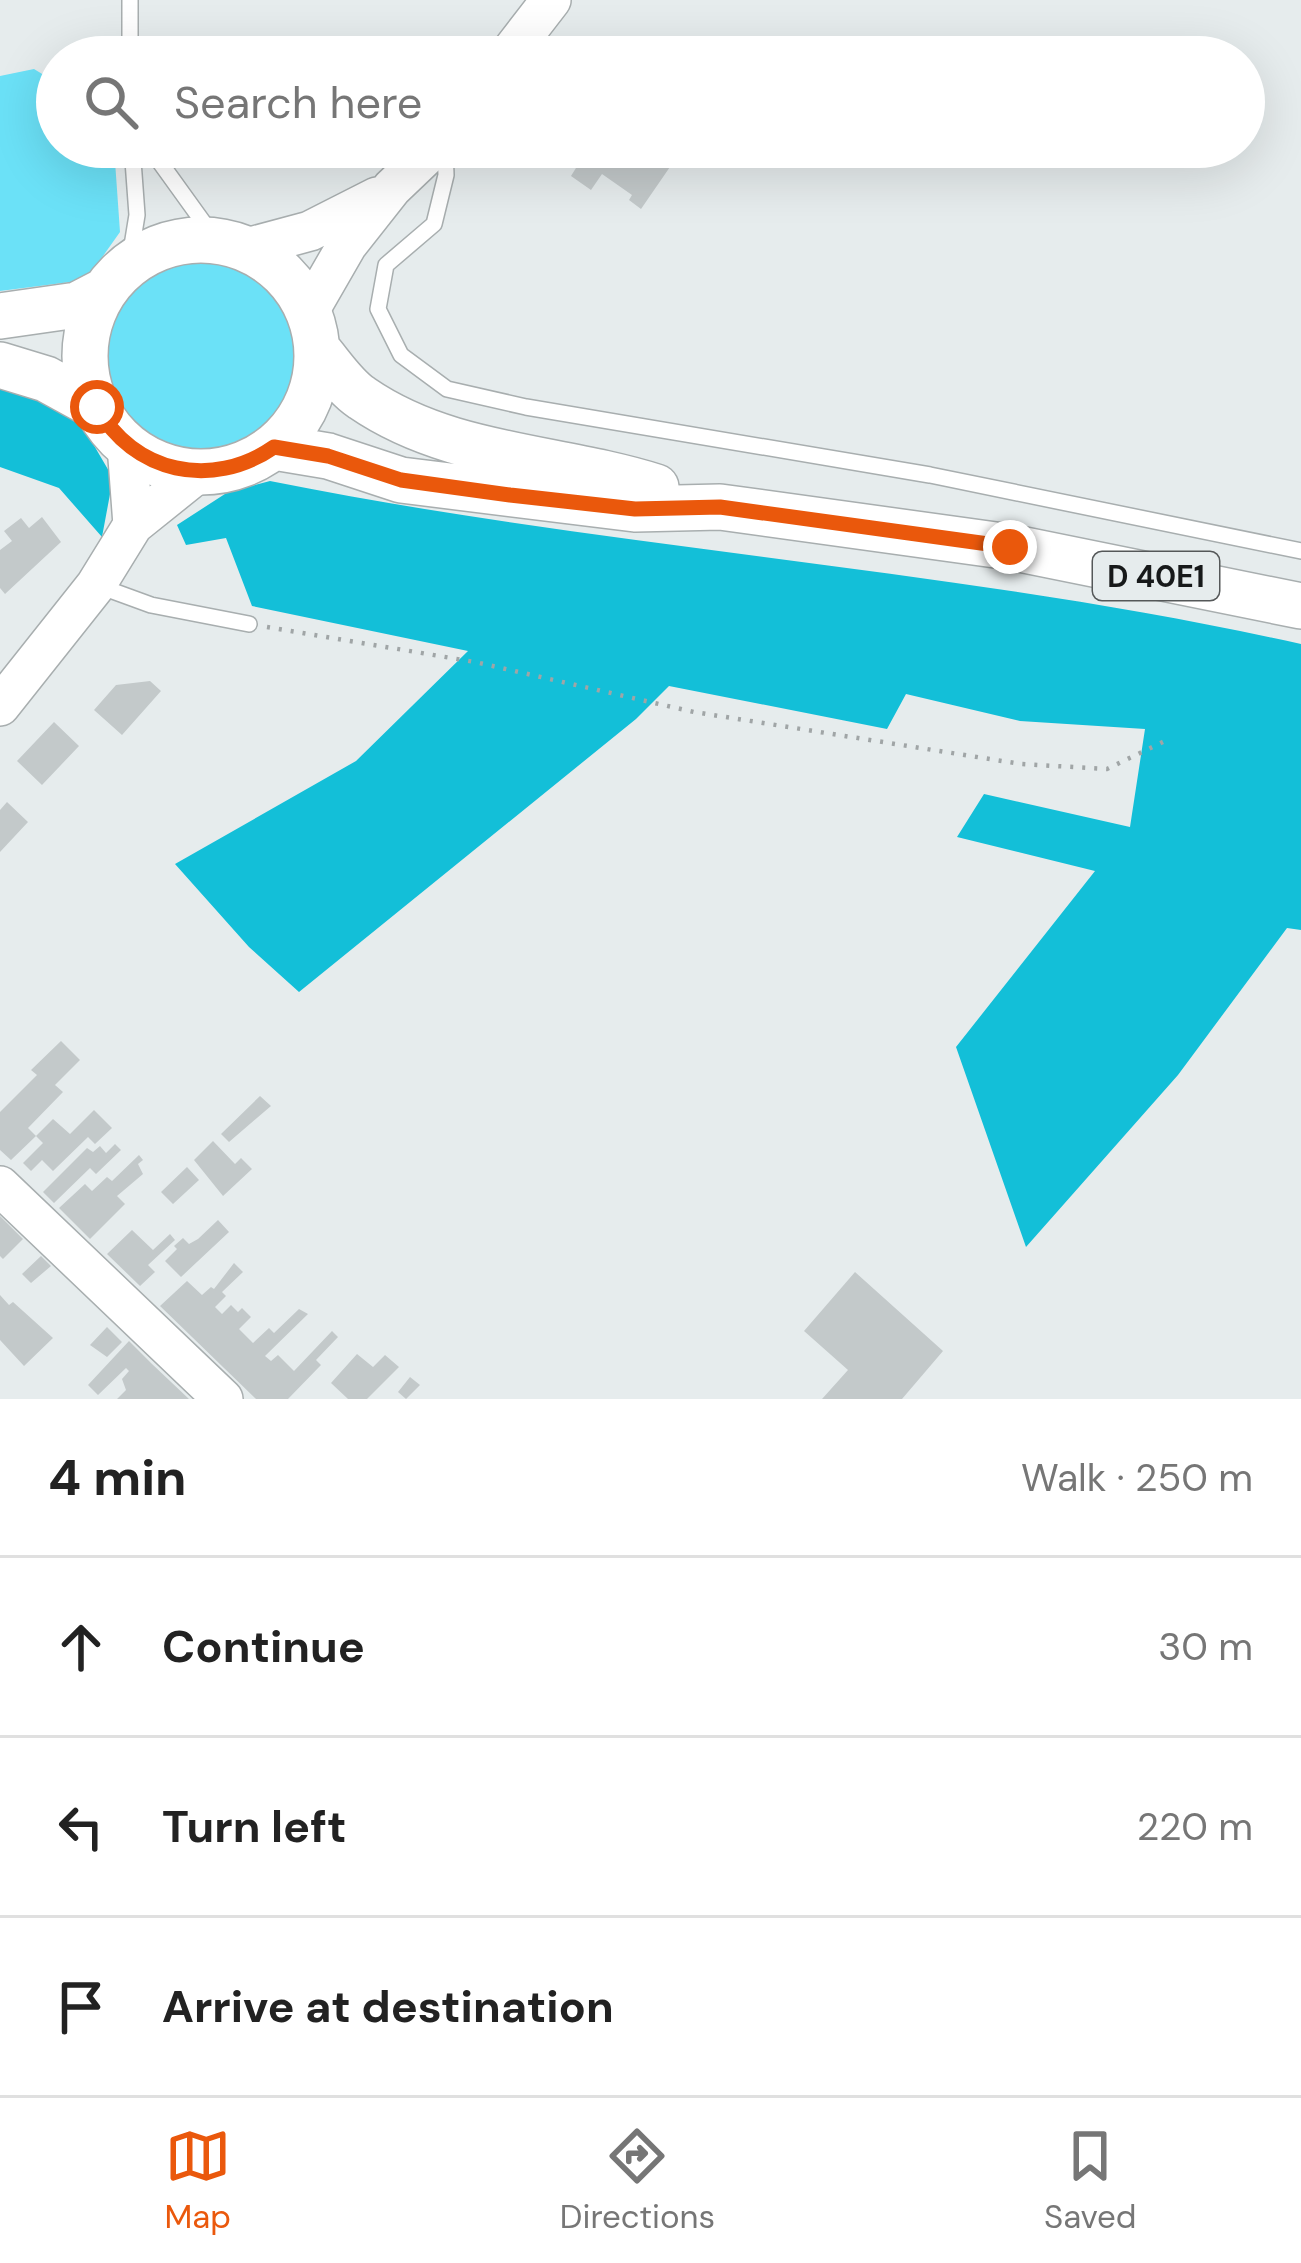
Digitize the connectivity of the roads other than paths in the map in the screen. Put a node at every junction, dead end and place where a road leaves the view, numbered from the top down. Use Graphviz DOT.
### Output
graph roads {
  1 [pos="130,0"];
  2 [pos="551,0"];
  3 [pos="130,36"];
  4 [pos="523,36"];
  5 [pos="134,168"];
  6 [pos="166,168"];
  7 [pos="415,168"];
  8 [pos="444,168"];
  9 [pos="392,188"];
  10 [pos="231,244"];
  11 [pos="117,277"];
  12 [pos="0,316"];
  13 [pos="314,330"];
  14 [pos="0,365"];
  15 [pos="97,407"];
  16 [pos="128,446"];
  17 [pos="273,460"];
  18 [pos="212,479"];
  19 [pos="720,507"];
  20 [pos="133,525"];
  21 [pos="1301,550"];
  22 [pos="96,585"];
  23 [pos="1301,606"];
  24 [pos="249,624"];
  25 [pos="0,706"];
  26 [pos="0,1186"];
  27 [pos="224,1399"];
  1 -- 3 [label="lane"];
  2 -- 4 [label="main road"];
  5 -- 11 [label="lane"];
  6 -- 10 [label="lane"];
  7 -- 9 [label="main road"];
  8 -- 21 [label="lane"];
  9 -- 10 [label="main road"];
  9 -- 13 [label="main road"];
  10 -- 11 [label="main road"];
  10 -- 13 [label="main road"];
  11 -- 12 [label="main road"];
  11 -- 15 [label="main road"];
  13 -- 17 [label="main road"];
  13 -- 19 [label="main road, D 40E1"];
  14 -- 15 [label="main road"];
  15 -- 16 [label="main road"];
  16 -- 18 [label="main road"];
  16 -- 20 [label="main road"];
  17 -- 18 [label="main road"];
  17 -- 19 [label="main road, D 40E1"];
  18 -- 20 [label="main road"];
  19 -- 23 [label="main road, D 40E1"];
  20 -- 22 [label="main road"];
  22 -- 24 [label="lane"];
  22 -- 25 [label="main road"];
  26 -- 27 [label="main road"];
}
